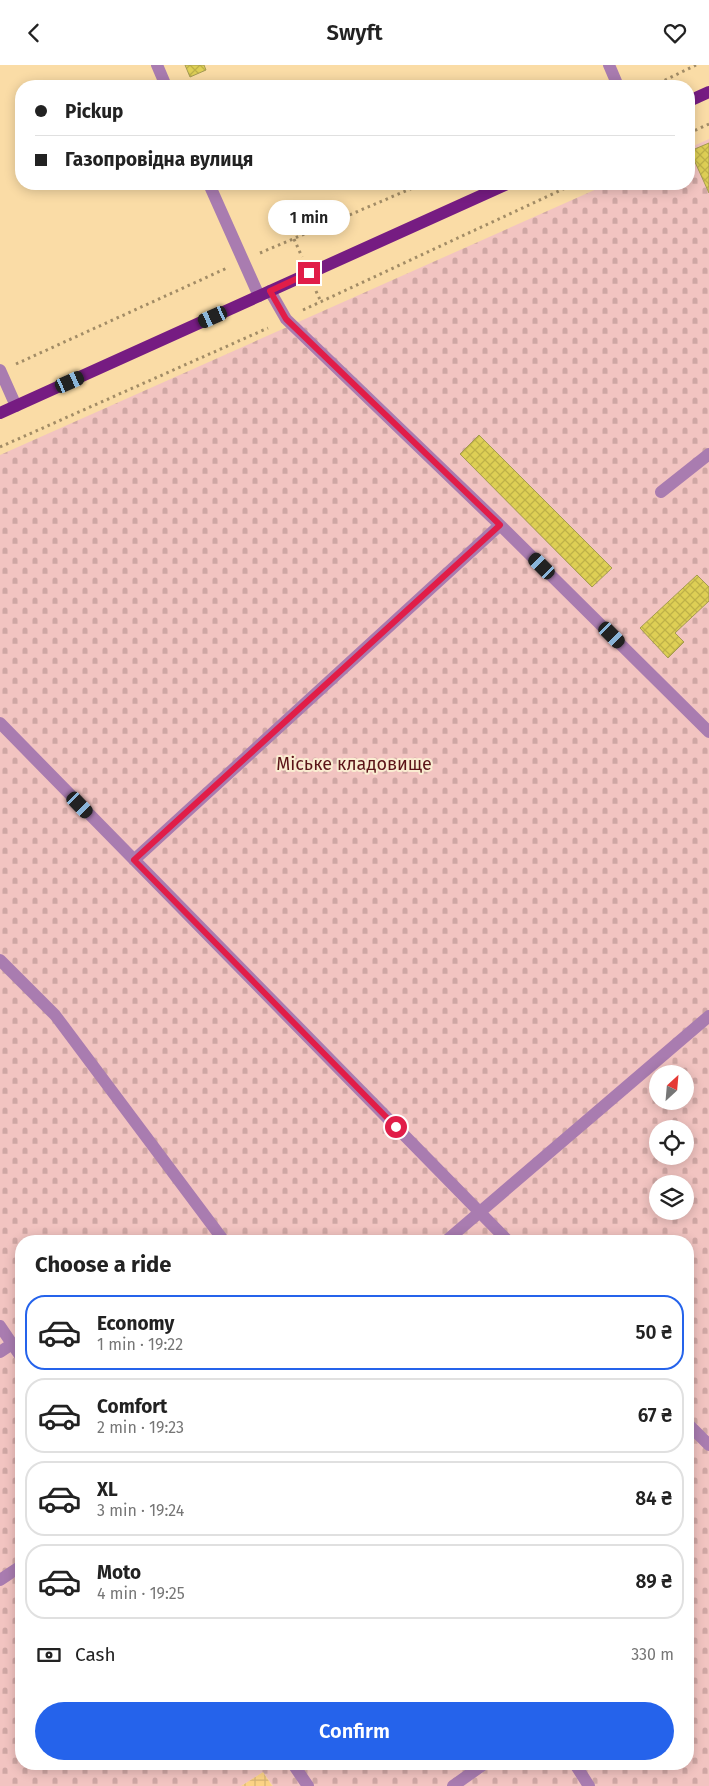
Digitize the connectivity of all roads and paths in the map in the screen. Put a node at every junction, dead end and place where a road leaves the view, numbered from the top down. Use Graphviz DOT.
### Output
graph roads {
  1 [pos="157,65"];
  2 [pos="609,65"];
  3 [pos="696,65"];
  4 [pos="163,80"];
  5 [pos="615,80"];
  6 [pos="665,80"];
  7 [pos="709,92"];
  8 [pos="695,98"];
  9 [pos="709,124"];
  10 [pos="695,130"];
  11 [pos="212,190"];
  12 [pos="408,190"];
  13 [pos="494,190"];
  14 [pos="243,260"];
  15 [pos="265,293"];
  16 [pos="0,370"];
  17 [pos="16,406"];
  18 [pos="0,413"];
  19 [pos="709,454"];
  20 [pos="661,492"];
  21 [pos="500,525"];
  22 [pos="0,723"];
  23 [pos="709,732"];
  24 [pos="134,860"];
  25 [pos="0,960"];
  26 [pos="709,1016"];
  27 [pos="479,1211"];
  28 [pos="220,1235"];
  29 [pos="453,1235"];
  30 [pos="502,1235"];
  31 [pos="0,1326"];
  32 [pos="12,1344"];
  33 [pos="15,1348"];
  34 [pos="0,1352"];
  35 [pos="694,1430"];
  36 [pos="709,1445"];
  37 [pos="15,1570"];
  38 [pos="0,1580"];
  39 [pos="297,1770"];
  40 [pos="475,1770"];
  41 [pos="579,1770"];
  42 [pos="308,1786"];
  43 [pos="452,1786"];
  44 [pos="589,1786"];
  1 -- 4 [label="street"];
  2 -- 5 [label="street"];
  3 -- 6 [label="path"];
  7 -- 8 [label="main road"];
  9 -- 10 [label="path"];
  11 -- 14 [label="street"];
  12 -- 14 [label="path"];
  13 -- 15 [label="main road"];
  14 -- 15 [label="street"];
  14 -- 16 [label="path"];
  15 -- 17 [label="main road"];
  15 -- 21 [label="street"];
  16 -- 17 [label="street"];
  17 -- 18 [label="main road"];
  19 -- 20 [label="street"];
  21 -- 23 [label="street"];
  21 -- 24 [label="street"];
  22 -- 24 [label="street"];
  24 -- 27 [label="street"];
  25 -- 28 [label="street"];
  26 -- 27 [label="street"];
  27 -- 29 [label="street"];
  27 -- 30 [label="street"];
  31 -- 32 [label="street"];
  32 -- 33 [label="street"];
  32 -- 34 [label="street"];
  35 -- 36 [label="street"];
  37 -- 38 [label="street"];
  39 -- 42 [label="street"];
  40 -- 43 [label="street"];
  41 -- 44 [label="street"];
}
